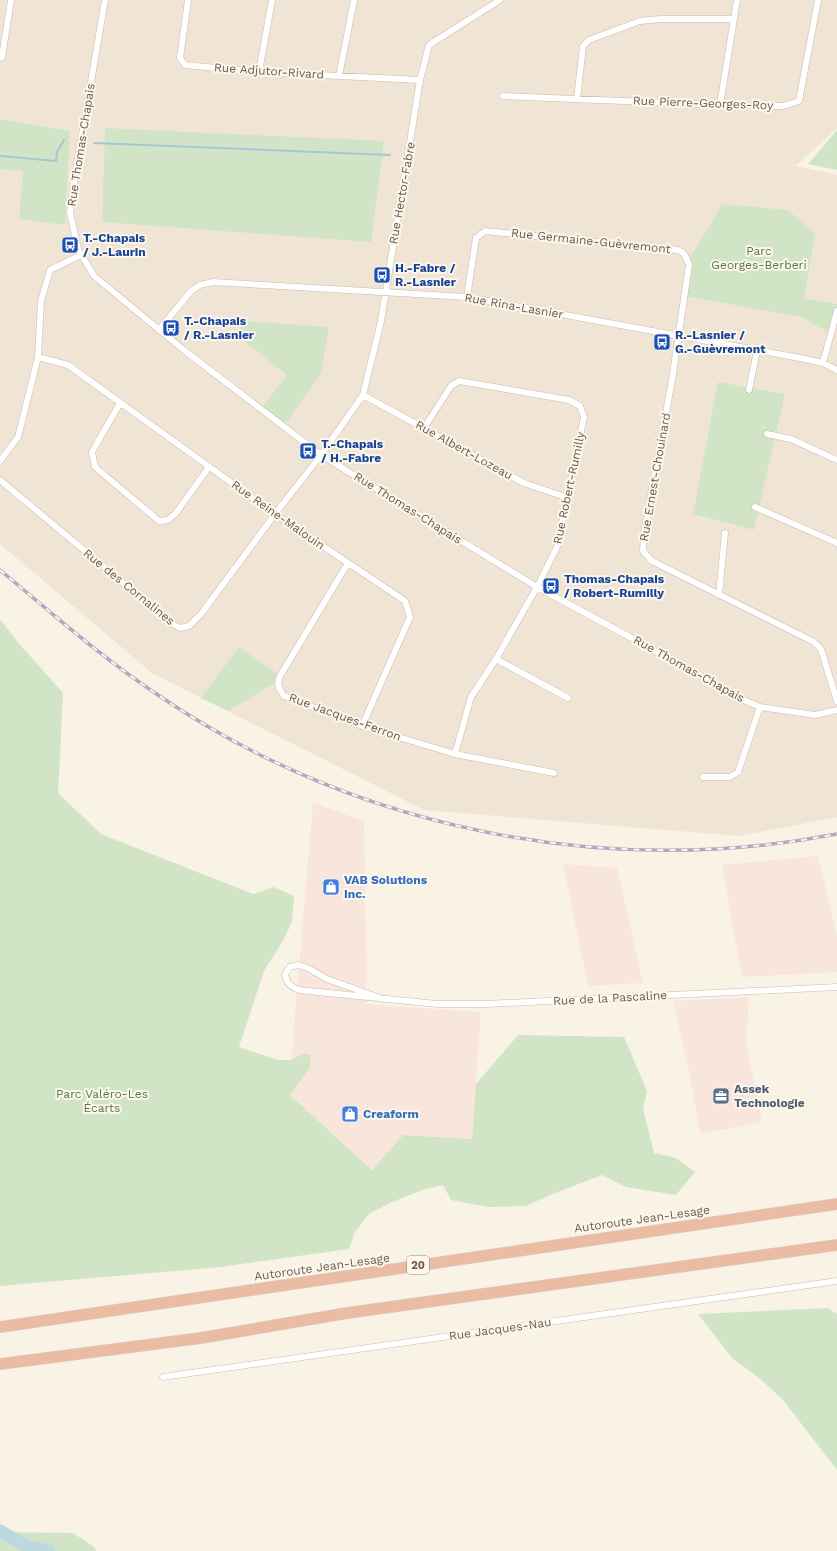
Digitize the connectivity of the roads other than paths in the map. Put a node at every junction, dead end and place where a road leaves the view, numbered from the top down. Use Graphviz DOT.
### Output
graph roads {
  1 [pos="11,0"];
  2 [pos="105,0"];
  3 [pos="188,0"];
  4 [pos="272,0"];
  5 [pos="354,0"];
  6 [pos="500,0"];
  7 [pos="737,0"];
  8 [pos="818,0"];
  9 [pos="734,19"];
  10 [pos="0,58"];
  11 [pos="259,72"];
  12 [pos="339,76"];
  13 [pos="420,80"];
  14 [pos="503,96"];
  15 [pos="577,99"];
  16 [pos="720,106"];
  17 [pos="82,255"];
  18 [pos="386,292"];
  19 [pos="467,297"];
  20 [pos="837,311"];
  21 [pos="159,330"];
  22 [pos="678,336"];
  23 [pos="757,351"];
  24 [pos="38,358"];
  25 [pos="823,363"];
  26 [pos="837,370"];
  27 [pos="749,390"];
  28 [pos="363,395"];
  29 [pos="120,403"];
  30 [pos="424,428"];
  31 [pos="767,434"];
  32 [pos="321,454"];
  33 [pos="837,460"];
  34 [pos="0,461"];
  35 [pos="210,467"];
  36 [pos="0,480"];
  37 [pos="568,498"];
  38 [pos="755,507"];
  39 [pos="275,514"];
  40 [pos="725,533"];
  41 [pos="837,543"];
  42 [pos="348,563"];
  43 [pos="537,587"];
  44 [pos="719,595"];
  45 [pos="496,659"];
  46 [pos="568,698"];
  47 [pos="837,701"];
  48 [pos="760,707"];
  49 [pos="837,710"];
  50 [pos="362,726"];
  51 [pos="455,754"];
  52 [pos="554,774"];
  53 [pos="703,777"];
  54 [pos="837,987"];
  55 [pos="383,999"];
  56 [pos="837,1204"];
  57 [pos="837,1245"];
  58 [pos="837,1281"];
  59 [pos="0,1327"];
  60 [pos="0,1364"];
  61 [pos="163,1377"];
  1 -- 10 [label="street"];
  2 -- 17 [label="street, Rue Thomas-Chapais"];
  3 -- 11 [label="street, Rue Adjutor-Rivard"];
  4 -- 11 [label="street"];
  5 -- 12 [label="street"];
  6 -- 13 [label="street, Rue Hector-Fabre"];
  7 -- 9 [label="street"];
  8 -- 16 [label="street, Rue Pierre-Georges-Roy"];
  9 -- 15 [label="street"];
  9 -- 16 [label="street"];
  11 -- 12 [label="street, Rue Adjutor-Rivard"];
  12 -- 13 [label="street, Rue Adjutor-Rivard"];
  13 -- 18 [label="street, Rue Hector-Fabre"];
  14 -- 15 [label="street, Rue Pierre-Georges-Roy"];
  15 -- 16 [label="street, Rue Pierre-Georges-Roy"];
  17 -- 21 [label="street, Rue Thomas-Chapais"];
  17 -- 24 [label="street"];
  18 -- 19 [label="street, Rue Rina-Lasnier"];
  18 -- 21 [label="street, Rue Rina-Lasnier"];
  18 -- 28 [label="street, Rue Hector-Fabre"];
  19 -- 22 [label="street, Rue Rina-Lasnier"];
  19 -- 22 [label="street, Rue Germaine-Guèvremont"];
  20 -- 25 [label="street"];
  21 -- 32 [label="street, Rue Thomas-Chapais"];
  22 -- 23 [label="street, Rue Rina-Lasnier"];
  22 -- 44 [label="street, Rue Ernest-Chouinard"];
  23 -- 25 [label="street, Rue Rina-Lasnier"];
  23 -- 27 [label="street"];
  24 -- 29 [label="street, Rue Reine-Malouin"];
  24 -- 34 [label="street"];
  25 -- 26 [label="street, Rue Rina-Lasnier"];
  28 -- 30 [label="street, Rue Albert-Lozeau"];
  28 -- 32 [label="street, Rue Hector-Fabre"];
  29 -- 35 [label="street, Rue Reine-Malouin"];
  29 -- 35 [label="street"];
  30 -- 37 [label="street, Rue Albert-Lozeau"];
  30 -- 37 [label="street, Rue Robert-Rumilly"];
  31 -- 33 [label="street"];
  32 -- 39 [label="street, Rue Hector-Fabre"];
  32 -- 43 [label="street, Rue Thomas-Chapais"];
  35 -- 39 [label="street, Rue Reine-Malouin"];
  36 -- 39 [label="street, Rue des Cornalines"];
  37 -- 43 [label="street, Rue Robert-Rumilly"];
  38 -- 41 [label="street"];
  39 -- 42 [label="street, Rue Reine-Malouin"];
  40 -- 44 [label="street"];
  42 -- 50 [label="street, Rue Reine-Malouin"];
  42 -- 50 [label="street, Rue Jacques-Ferron"];
  43 -- 45 [label="street, Rue Robert-Rumilly"];
  43 -- 48 [label="street, Rue Thomas-Chapais"];
  44 -- 47 [label="street, Rue Ernest-Chouinard"];
  45 -- 46 [label="street"];
  45 -- 51 [label="street, Rue Robert-Rumilly"];
  48 -- 49 [label="street, Rue Thomas-Chapais"];
  48 -- 53 [label="street"];
  50 -- 51 [label="street, Rue Jacques-Ferron"];
  51 -- 52 [label="street, Rue Jacques-Ferron"];
  54 -- 55 [label="street, Rue de la Pascaline"];
  55 -- 55 [label="street, Rue de la Pascaline"];
  56 -- 59 [label="highway, Autoroute Jean-Lesage / 20"];
  57 -- 60 [label="highway"];
  58 -- 61 [label="street, Rue Jacques-Nau"];
}
